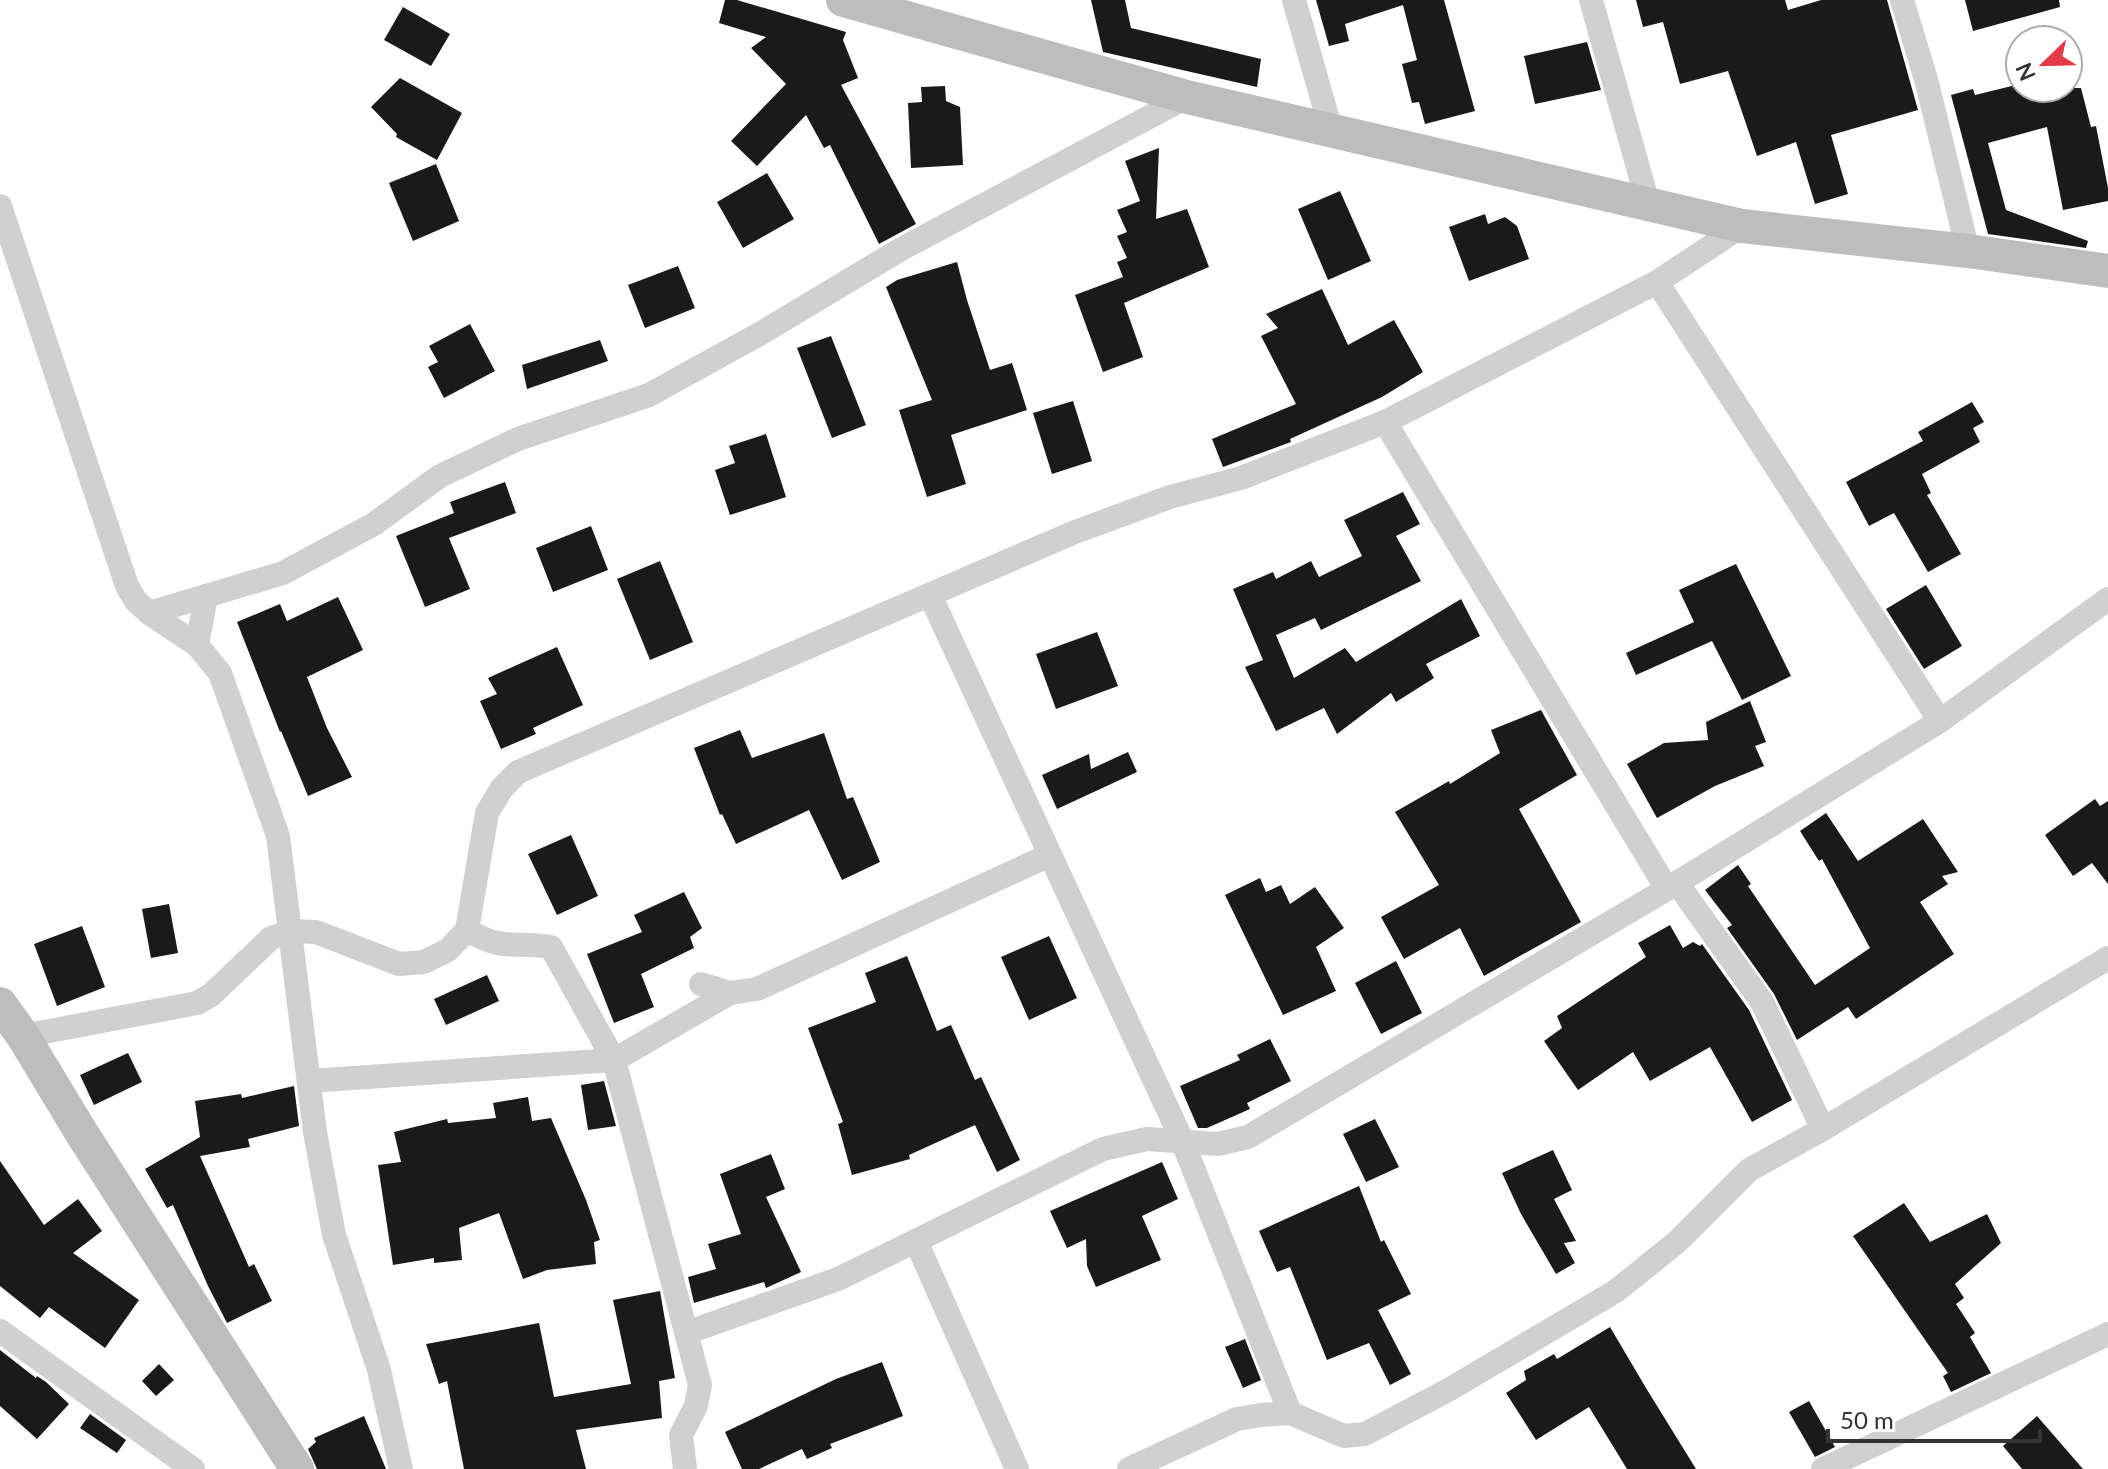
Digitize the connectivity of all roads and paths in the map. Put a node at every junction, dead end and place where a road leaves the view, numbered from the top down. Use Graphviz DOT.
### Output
graph roads {
  1 [pos="843,0"];
  2 [pos="1294,0"];
  3 [pos="1591,0"];
  4 [pos="1902,0"];
  5 [pos="1187,97"];
  6 [pos="1331,130"];
  7 [pos="1648,203"];
  8 [pos="0,206"];
  9 [pos="1742,226"];
  10 [pos="1968,251"];
  11 [pos="2108,271"];
  12 [pos="1657,282"];
  13 [pos="1385,422"];
  14 [pos="930,595"];
  15 [pos="206,596"];
  16 [pos="2108,599"];
  17 [pos="149,613"];
  18 [pos="197,645"];
  19 [pos="1940,721"];
  20 [pos="1050,855"];
  21 [pos="1672,886"];
  22 [pos="467,930"];
  23 [pos="291,931"];
  24 [pos="2108,958"];
  25 [pos="701,984"];
  26 [pos="730,993"];
  27 [pos="0,1004"];
  28 [pos="23,1036"];
  29 [pos="614,1060"];
  30 [pos="309,1081"];
  31 [pos="1823,1129"];
  32 [pos="1182,1140"];
  33 [pos="916,1241"];
  34 [pos="0,1331"];
  35 [pos="686,1333"];
  36 [pos="2108,1334"];
  37 [pos="1290,1413"];
  38 [pos="193,1469"];
  39 [pos="297,1469"];
  40 [pos="401,1469"];
  41 [pos="685,1469"];
  42 [pos="1017,1469"];
  43 [pos="1129,1469"];
  44 [pos="1823,1469"];
  1 -- 5 [label="street"];
  2 -- 6 [label="street"];
  3 -- 7 [label="street"];
  4 -- 10 [label="street"];
  5 -- 6 [label="street"];
  5 -- 15 [label="street"];
  6 -- 7 [label="street"];
  7 -- 9 [label="street"];
  8 -- 17 [label="street"];
  9 -- 10 [label="street"];
  9 -- 12 [label="street"];
  10 -- 11 [label="street"];
  12 -- 13 [label="street"];
  12 -- 19 [label="street"];
  13 -- 14 [label="street"];
  13 -- 21 [label="street"];
  14 -- 20 [label="street"];
  14 -- 22 [label="street"];
  15 -- 17 [label="street"];
  15 -- 18 [label="street"];
  16 -- 19 [label="street"];
  17 -- 18 [label="street"];
  18 -- 23 [label="street"];
  19 -- 21 [label="street"];
  20 -- 26 [label="street"];
  20 -- 32 [label="street"];
  21 -- 31 [label="street"];
  21 -- 32 [label="street"];
  22 -- 23 [label="street"];
  22 -- 29 [label="street"];
  23 -- 28 [label="street"];
  23 -- 30 [label="street"];
  24 -- 31 [label="street"];
  25 -- 26 [label="street"];
  26 -- 29 [label="street"];
  27 -- 28 [label="street"];
  28 -- 39 [label="street"];
  29 -- 30 [label="street"];
  29 -- 35 [label="street"];
  30 -- 40 [label="street"];
  31 -- 37 [label="street"];
  32 -- 33 [label="street"];
  32 -- 37 [label="street"];
  33 -- 35 [label="street"];
  33 -- 42 [label="street"];
  34 -- 38 [label="street"];
  35 -- 41 [label="street"];
  36 -- 44 [label="street"];
  37 -- 43 [label="street"];
}
